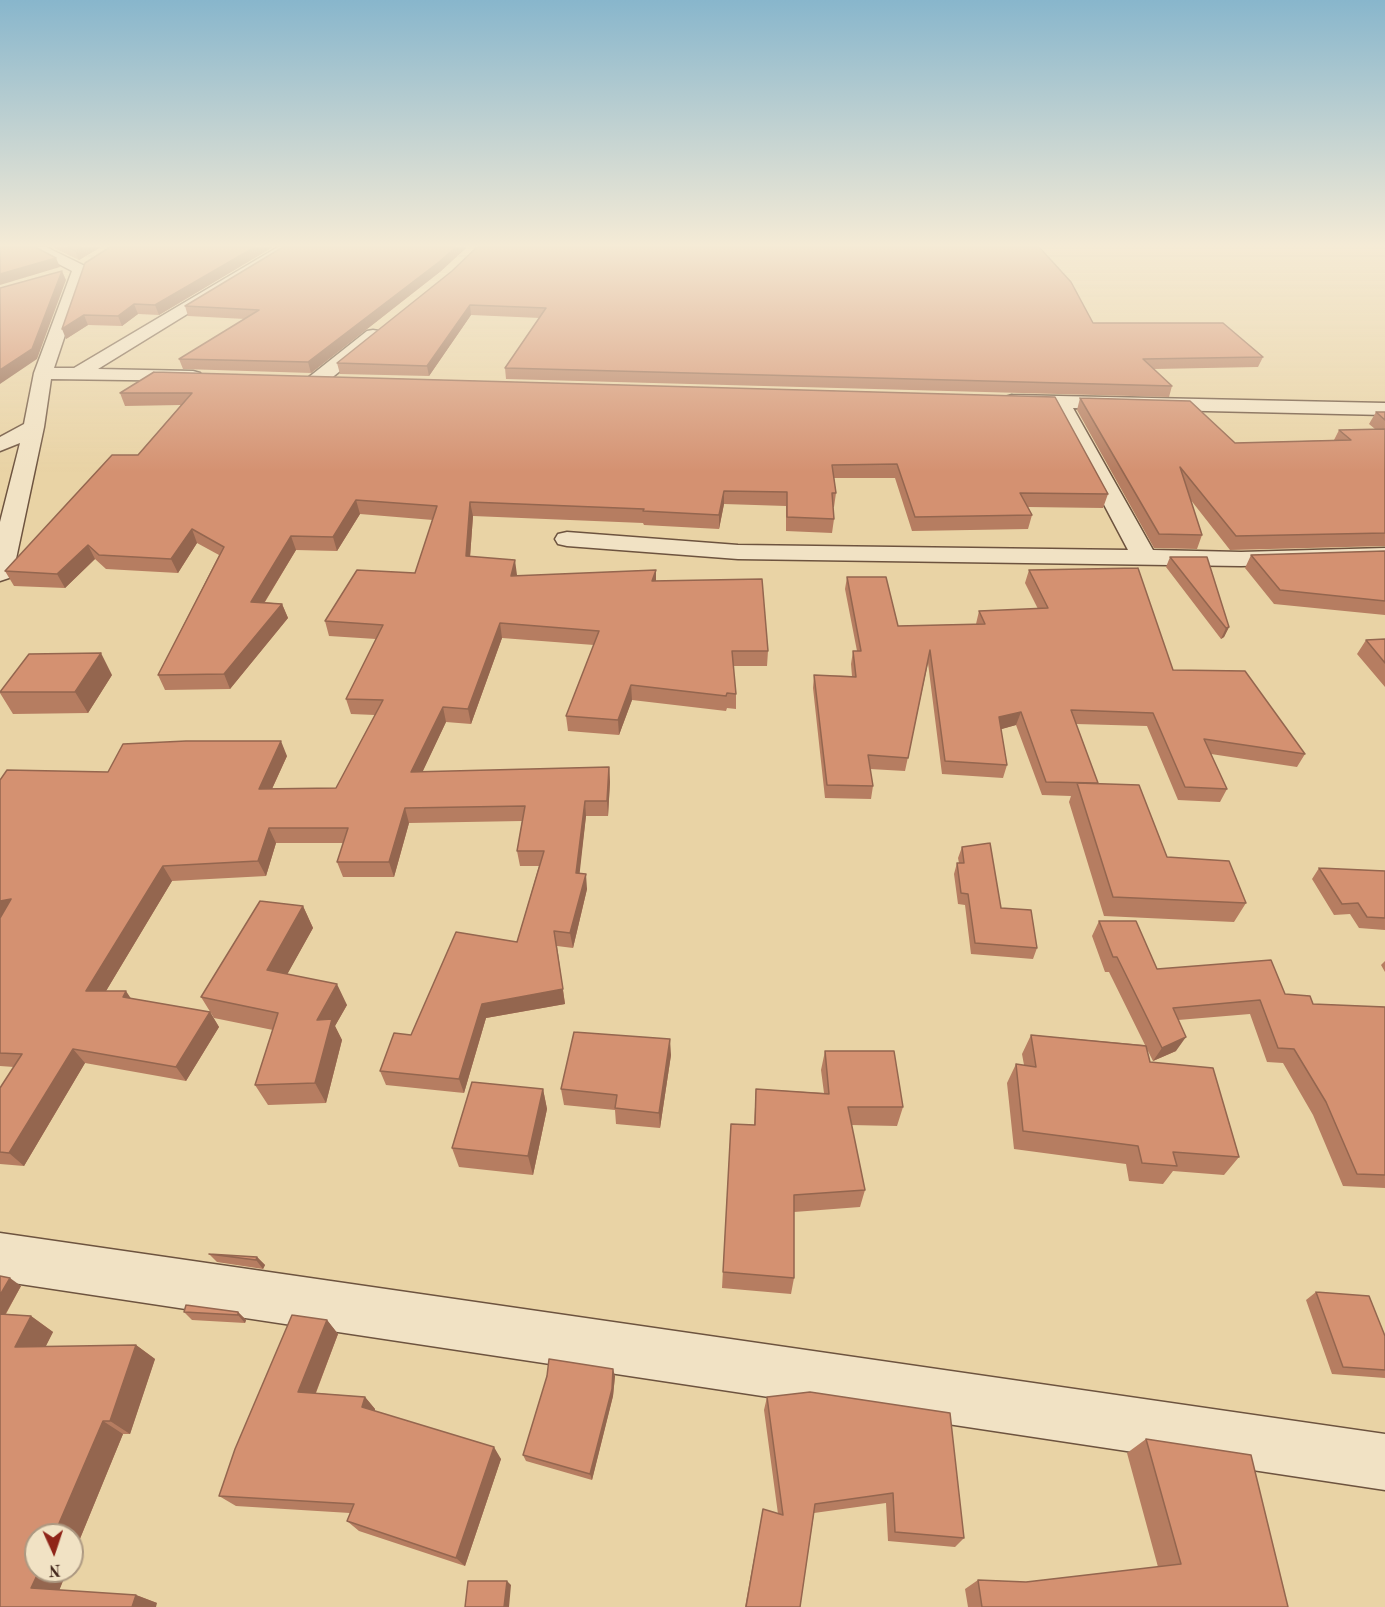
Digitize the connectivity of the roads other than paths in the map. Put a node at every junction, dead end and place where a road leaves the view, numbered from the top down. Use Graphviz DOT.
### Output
graph roads {
  1 [pos="63,322"];
  2 [pos="165,322"];
  3 [pos="386,325"];
  4 [pos="43,373"];
  5 [pos="77,374"];
  6 [pos="208,378"];
  7 [pos="292,380"];
  8 [pos="316,381"];
  9 [pos="340,381"];
  10 [pos="990,400"];
  11 [pos="1060,403"];
  12 [pos="1385,409"];
  13 [pos="34,427"];
  14 [pos="0,445"];
  15 [pos="6,519"];
  16 [pos="567,539"];
  17 [pos="1385,555"];
  18 [pos="1145,558"];
  19 [pos="0,573"];
  20 [pos="0,1257"];
  21 [pos="1385,1462"];
  1 -- 4 [label="street"];
  2 -- 5 [label="street"];
  3 -- 8 [label="street"];
  4 -- 5 [label="street"];
  4 -- 13 [label="street"];
  5 -- 6 [label="street"];
  7 -- 8 [label="street"];
  8 -- 9 [label="street"];
  10 -- 11 [label="street"];
  11 -- 12 [label="street"];
  11 -- 18 [label="street"];
  13 -- 14 [label="street"];
  13 -- 15 [label="street"];
  15 -- 19 [label="street"];
  16 -- 18 [label="street"];
  17 -- 18 [label="street"];
  20 -- 21 [label="street"];
}
